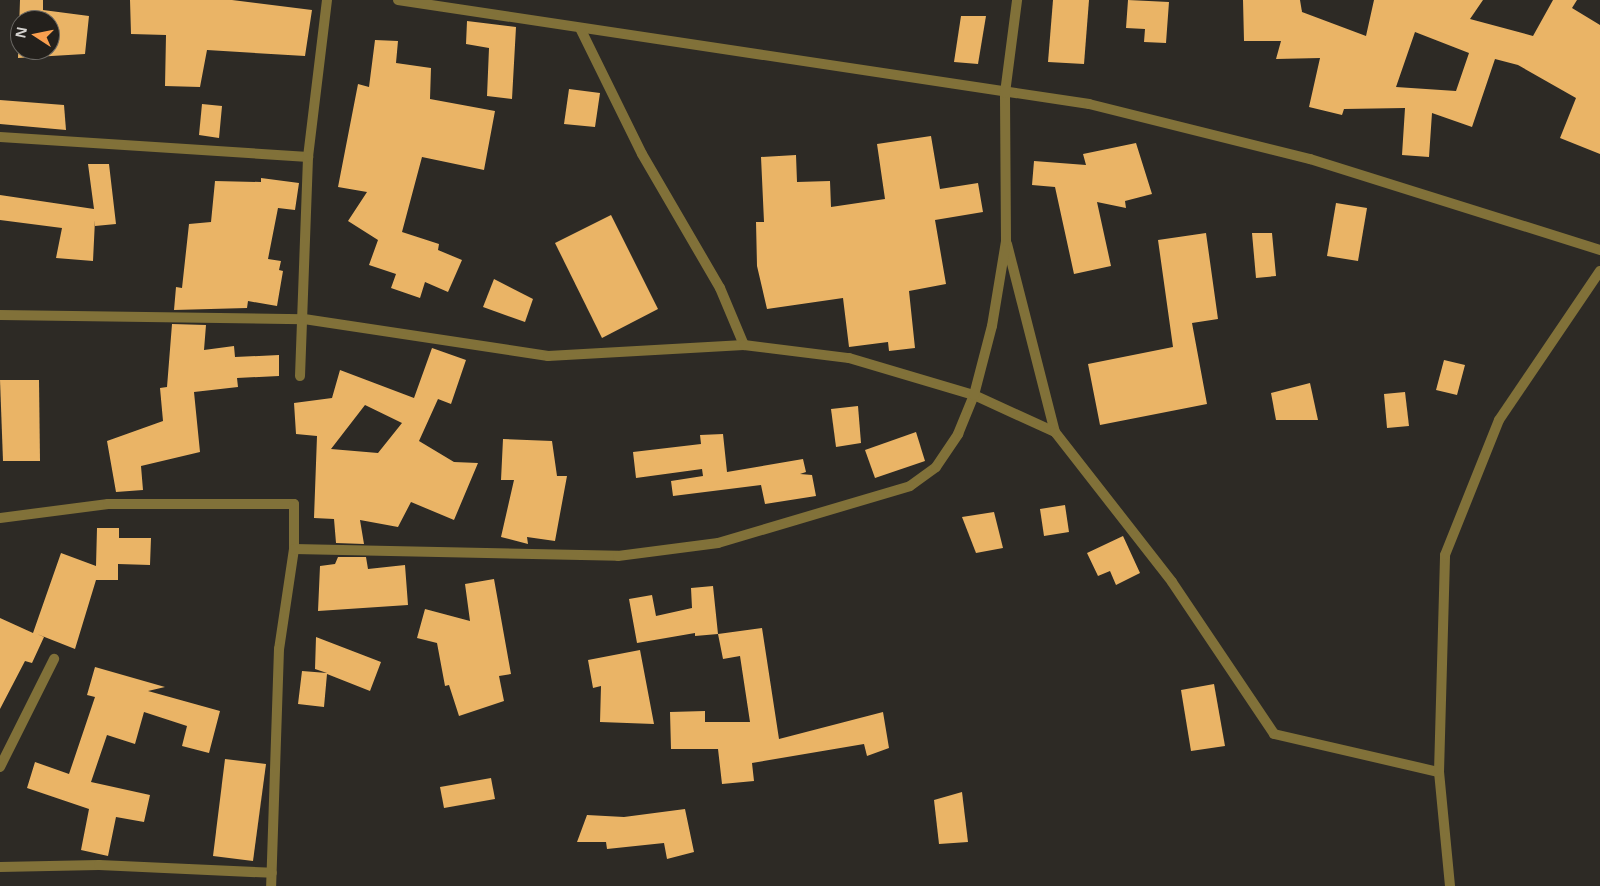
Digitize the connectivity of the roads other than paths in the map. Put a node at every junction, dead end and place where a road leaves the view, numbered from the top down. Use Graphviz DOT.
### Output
graph roads {
  1 [pos="327,0"];
  2 [pos="398,0"];
  3 [pos="1017,0"];
  4 [pos="580,28"];
  5 [pos="1005,93"];
  6 [pos="0,138"];
  7 [pos="308,157"];
  8 [pos="1006,241"];
  9 [pos="1600,250"];
  10 [pos="1600,271"];
  11 [pos="0,315"];
  12 [pos="304,319"];
  13 [pos="744,345"];
  14 [pos="300,376"];
  15 [pos="974,395"];
  16 [pos="1055,432"];
  17 [pos="0,518"];
  18 [pos="294,549"];
  19 [pos="54,659"];
  20 [pos="0,767"];
  21 [pos="1439,772"];
  22 [pos="0,867"];
  23 [pos="272,873"];
  24 [pos="271,886"];
  25 [pos="1450,886"];
  1 -- 7 [label="street"];
  2 -- 4 [label="street"];
  3 -- 5 [label="street"];
  4 -- 5 [label="street"];
  4 -- 13 [label="street"];
  5 -- 8 [label="street"];
  5 -- 9 [label="street"];
  6 -- 7 [label="street"];
  7 -- 12 [label="street"];
  8 -- 15 [label="street"];
  8 -- 16 [label="street"];
  10 -- 21 [label="street"];
  11 -- 12 [label="street"];
  12 -- 13 [label="street"];
  12 -- 14 [label="street"];
  13 -- 15 [label="street"];
  15 -- 16 [label="street"];
  15 -- 18 [label="street"];
  16 -- 21 [label="street"];
  17 -- 18 [label="street"];
  18 -- 23 [label="street"];
  19 -- 20 [label="street"];
  21 -- 25 [label="street"];
  22 -- 23 [label="street"];
  23 -- 24 [label="street"];
}
